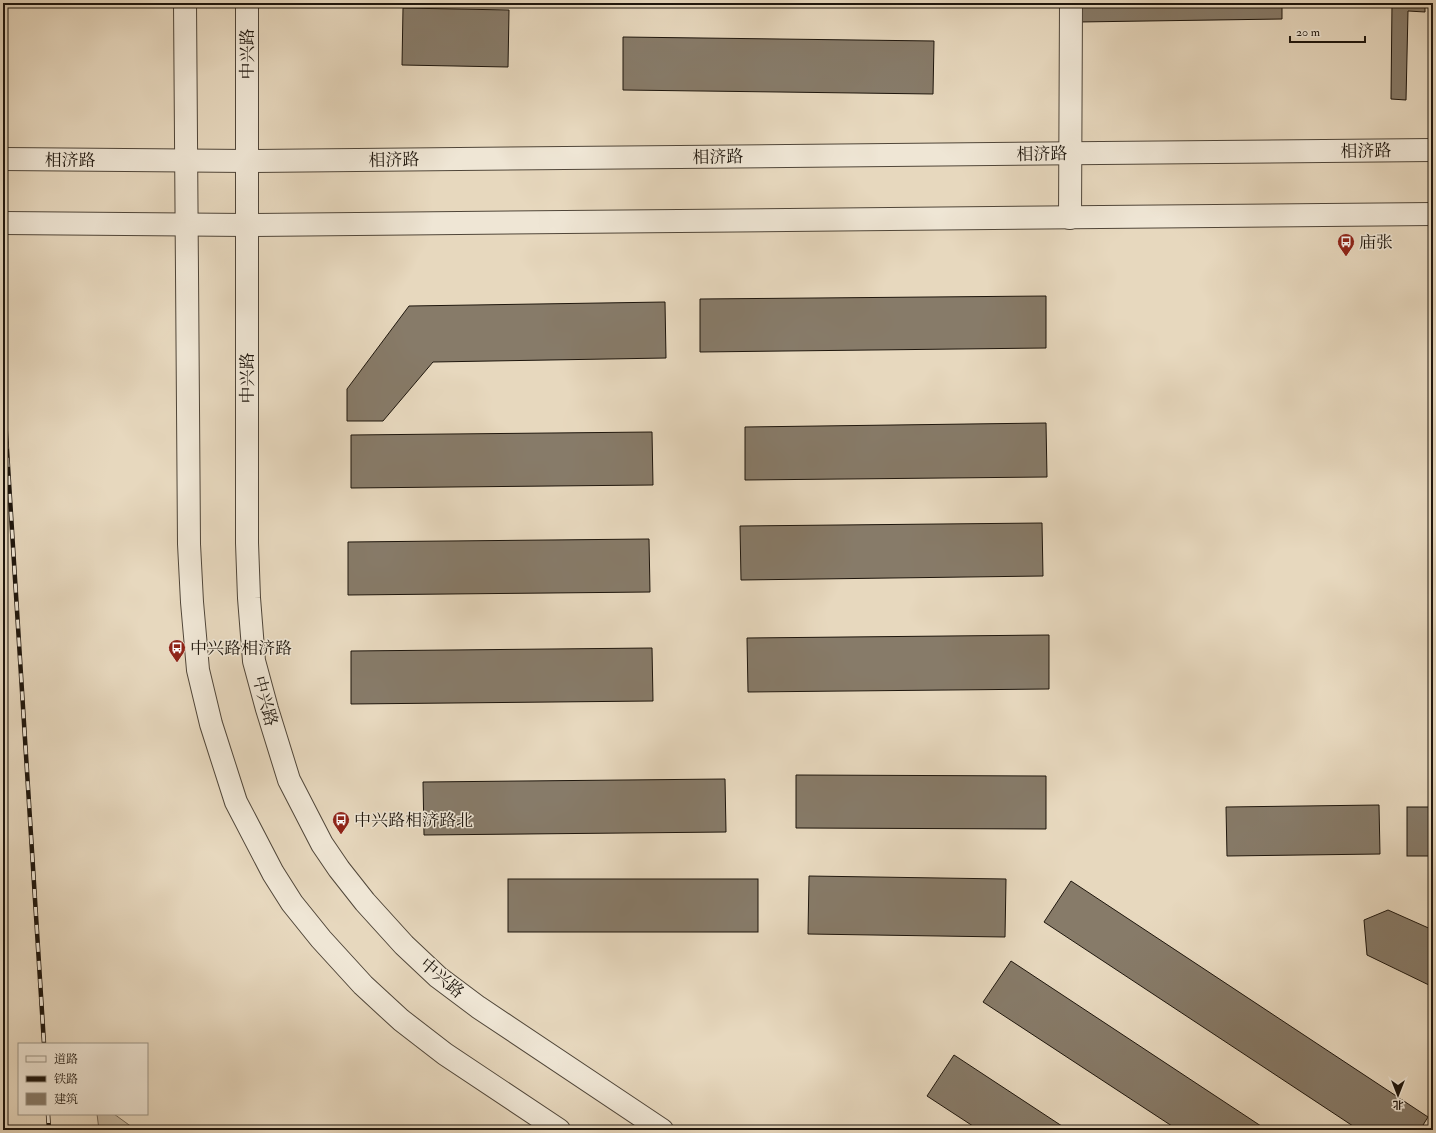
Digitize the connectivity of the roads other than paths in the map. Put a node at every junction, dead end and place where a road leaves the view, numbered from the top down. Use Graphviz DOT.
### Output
graph roads {
  1 [pos="185,3"];
  2 [pos="247,3"];
  3 [pos="1071,3"];
  4 [pos="1433,150"];
  5 [pos="1070,154"];
  6 [pos="3,159"];
  7 [pos="186,161"];
  8 [pos="247,161"];
  9 [pos="1433,214"];
  10 [pos="1070,218"];
  11 [pos="3,223"];
  12 [pos="187,225"];
  13 [pos="247,225"];
  14 [pos="559,1130"];
  15 [pos="662,1130"];
  1 -- 7 [label="street"];
  2 -- 8 [label="street, 中兴路"];
  3 -- 5 [label="street"];
  4 -- 5 [label="street, 相济路"];
  5 -- 8 [label="street, 相济路"];
  5 -- 10 [label="street"];
  6 -- 7 [label="street, 相济路"];
  7 -- 8 [label="street, 相济路"];
  7 -- 12 [label="street"];
  8 -- 13 [label="street, 中兴路"];
  9 -- 10 [label="street"];
  10 -- 13 [label="street"];
  11 -- 12 [label="street"];
  12 -- 13 [label="street"];
  12 -- 14 [label="street"];
  13 -- 15 [label="street, 中兴路"];
}
